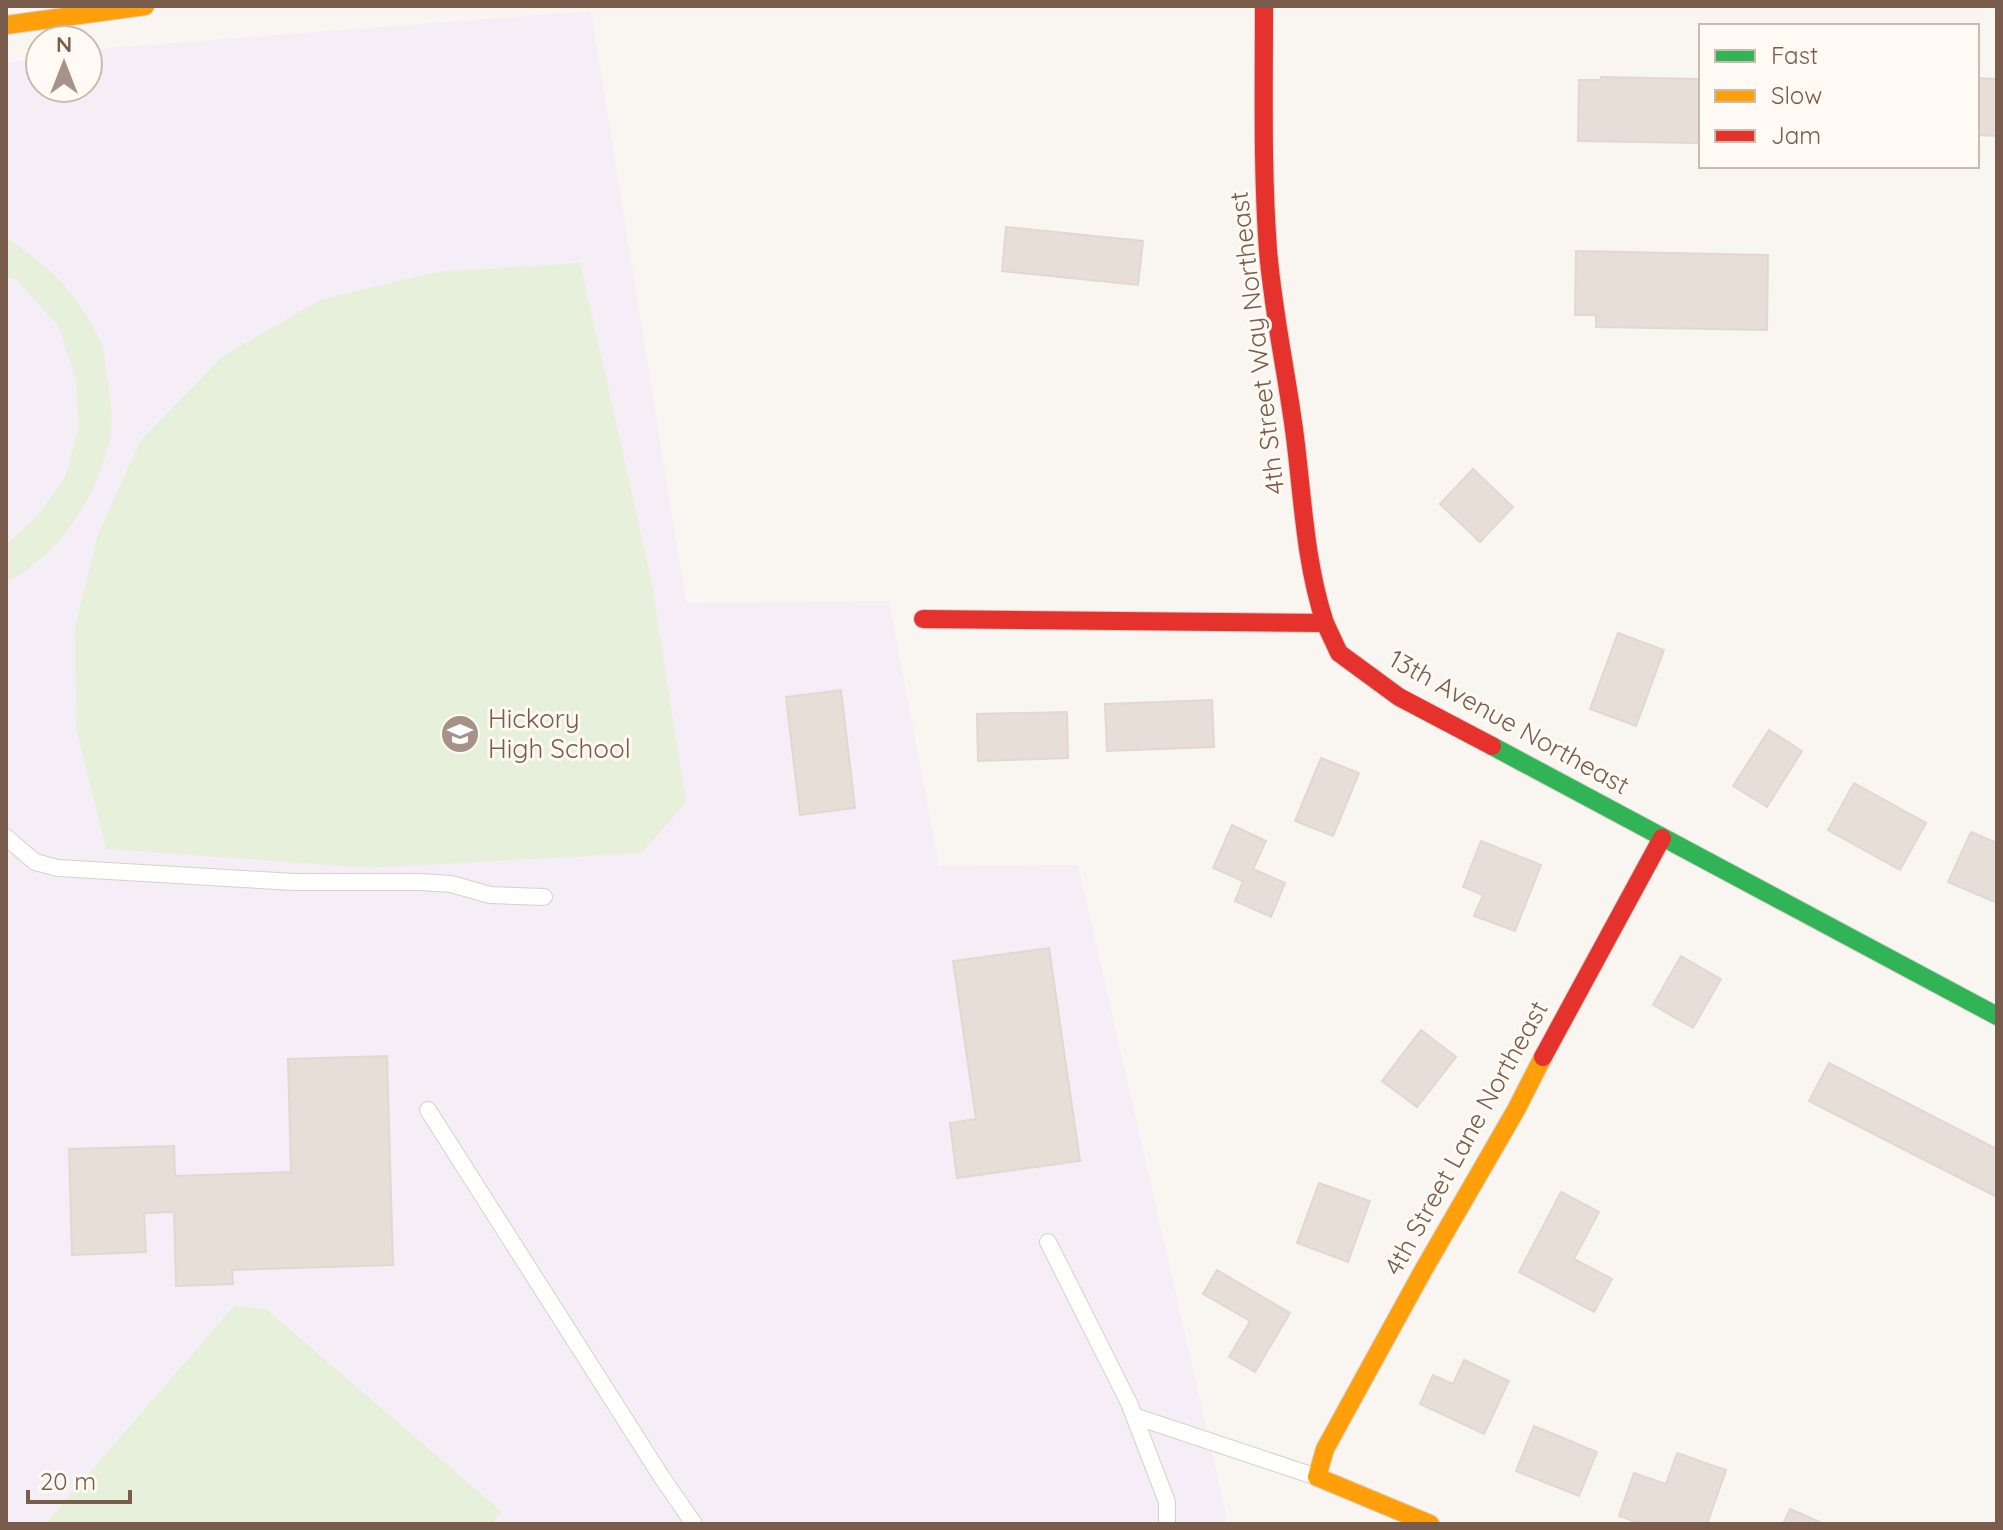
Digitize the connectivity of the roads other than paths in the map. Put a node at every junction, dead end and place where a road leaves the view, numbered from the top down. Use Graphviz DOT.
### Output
graph roads {
  1 [pos="145,6"];
  2 [pos="1264,6"];
  3 [pos="112,8"];
  4 [pos="6,25"];
  5 [pos="923,619"];
  6 [pos="1325,623"];
  7 [pos="6,837"];
  8 [pos="1662,838"];
  9 [pos="544,897"];
  10 [pos="1997,1016"];
  11 [pos="428,1110"];
  12 [pos="1048,1242"];
  13 [pos="1134,1416"];
  14 [pos="1318,1471"];
  15 [pos="694,1524"];
  16 [pos="1167,1524"];
  17 [pos="1430,1524"];
  1 -- 3 [label="street"];
  2 -- 6 [label="street, 4th Street Way Northeast"];
  3 -- 4 [label="street"];
  5 -- 6 [label="street"];
  6 -- 8 [label="street, 13th Avenue Northeast"];
  7 -- 9 [label="lane"];
  8 -- 10 [label="street, 13th Avenue Northeast"];
  8 -- 14 [label="street, 4th Street Lane Northeast"];
  11 -- 15 [label="lane"];
  12 -- 13 [label="lane"];
  13 -- 14 [label="lane"];
  13 -- 16 [label="lane"];
  14 -- 17 [label="street"];
}
